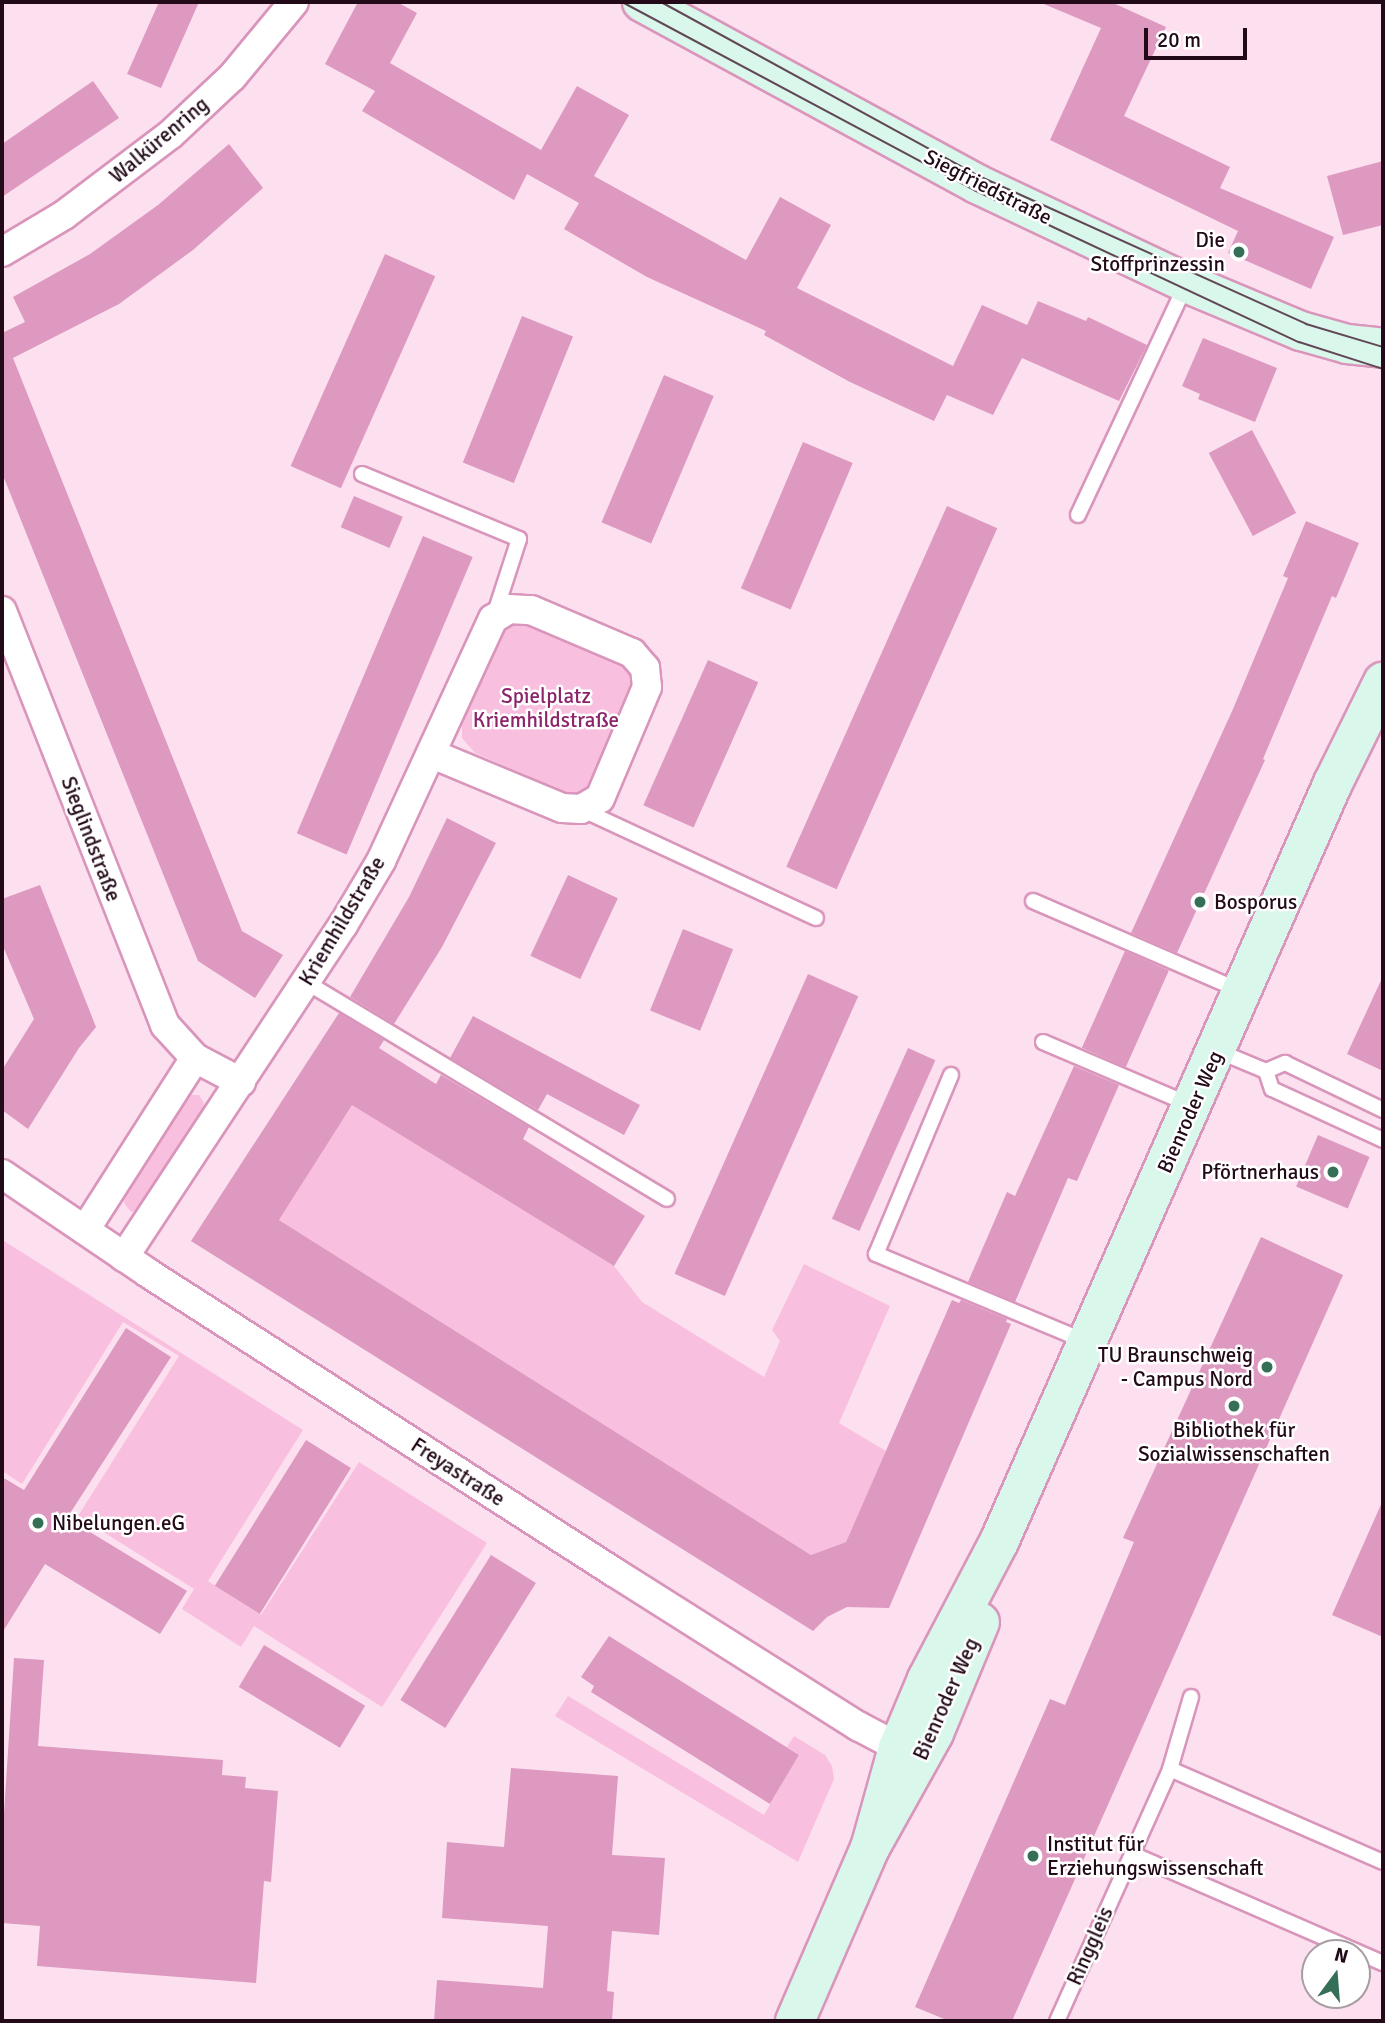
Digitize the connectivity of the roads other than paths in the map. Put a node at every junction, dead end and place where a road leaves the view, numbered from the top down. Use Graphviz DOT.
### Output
graph roads {
  1 [pos="294,2"];
  2 [pos="642,2"];
  3 [pos="2,253"];
  4 [pos="1186,283"];
  5 [pos="1365,346"];
  6 [pos="1383,364"];
  7 [pos="362,474"];
  8 [pos="1078,515"];
  9 [pos="2,611"];
  10 [pos="494,619"];
  11 [pos="1383,682"];
  12 [pos="432,754"];
  13 [pos="581,809"];
  14 [pos="1033,901"];
  15 [pos="816,918"];
  16 [pos="306,982"];
  17 [pos="1243,991"];
  18 [pos="1043,1042"];
  19 [pos="1217,1050"];
  20 [pos="195,1058"];
  21 [pos="1266,1071"];
  22 [pos="951,1075"];
  23 [pos="241,1082"];
  24 [pos="1193,1105"];
  25 [pos="1383,1110"];
  26 [pos="1383,1140"];
  27 [pos="2,1174"];
  28 [pos="667,1199"];
  29 [pos="85,1230"];
  30 [pos="124,1257"];
  31 [pos="1088,1342"];
  32 [pos="1191,1697"];
  33 [pos="909,1753"];
  34 [pos="1170,1769"];
  35 [pos="1132,1854"];
  36 [pos="1383,1862"];
  37 [pos="1383,1962"];
  38 [pos="795,2021"];
  39 [pos="1057,2021"];
  1 -- 3 [label="street, Walkürenring"];
  2 -- 4 [label="main road, Siegfriedstraße"];
  4 -- 5 [label="main road, Siegfriedstraße"];
  4 -- 8 [label="lane"];
  5 -- 6 [label="main road, Siegfriedstraße"];
  7 -- 10 [label="lane"];
  9 -- 20 [label="street, Sieglindstraße"];
  10 -- 12 [label="street, Kriemhildstraße"];
  10 -- 13 [label="street"];
  11 -- 17 [label="main road, Bienroder Weg"];
  12 -- 13 [label="street"];
  12 -- 16 [label="street, Kriemhildstraße"];
  13 -- 15 [label="lane"];
  14 -- 17 [label="lane"];
  16 -- 23 [label="street, Kriemhildstraße"];
  16 -- 28 [label="lane"];
  17 -- 19 [label="main road, Bienroder Weg"];
  18 -- 24 [label="lane"];
  19 -- 21 [label="lane"];
  19 -- 24 [label="main road, Bienroder Weg"];
  20 -- 23 [label="street"];
  20 -- 29 [label="street"];
  21 -- 25 [label="lane"];
  21 -- 26 [label="lane"];
  22 -- 31 [label="lane"];
  23 -- 30 [label="street, Kriemhildstraße"];
  24 -- 31 [label="main road, Bienroder Weg"];
  27 -- 29 [label="street, Freyastraße"];
  29 -- 30 [label="street, Freyastraße"];
  30 -- 33 [label="street, Freyastraße"];
  31 -- 33 [label="main road, Bienroder Weg"];
  32 -- 34 [label="lane, Ringgleis"];
  33 -- 38 [label="main road, Bienroder Weg"];
  34 -- 35 [label="lane, Ringgleis"];
  34 -- 36 [label="lane"];
  35 -- 37 [label="lane"];
  35 -- 39 [label="lane, Ringgleis"];
}
